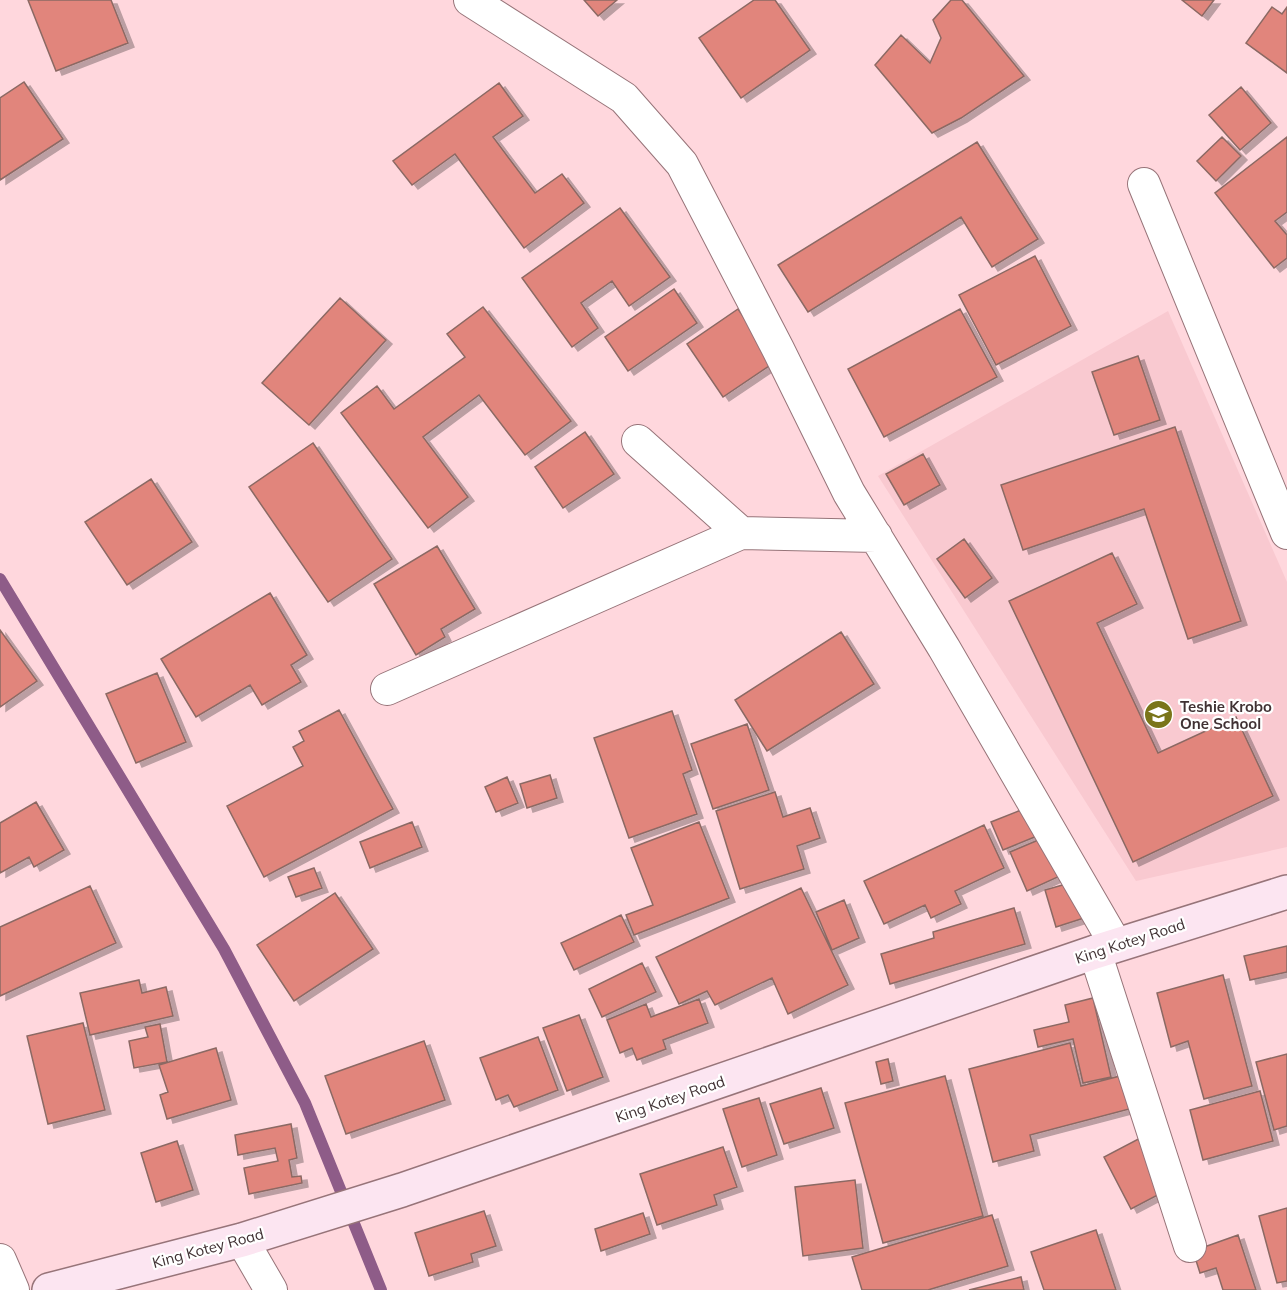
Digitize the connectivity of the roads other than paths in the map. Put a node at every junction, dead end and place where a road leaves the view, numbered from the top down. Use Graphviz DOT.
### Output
graph roads {
  1 [pos="470,0"];
  2 [pos="1144,184"];
  3 [pos="638,441"];
  4 [pos="741,533"];
  5 [pos="1287,533"];
  6 [pos="876,536"];
  7 [pos="387,689"];
  8 [pos="1287,892"];
  9 [pos="1106,949"];
  10 [pos="242,1240"];
  11 [pos="1190,1246"];
  12 [pos="0,1260"];
  13 [pos="13,1290"];
  14 [pos="49,1290"];
  15 [pos="271,1290"];
  1 -- 6 [label="street"];
  2 -- 5 [label="street"];
  3 -- 4 [label="street"];
  4 -- 6 [label="street"];
  4 -- 7 [label="street"];
  6 -- 9 [label="street"];
  8 -- 9 [label="street, King Kotey Road"];
  9 -- 10 [label="street, King Kotey Road"];
  9 -- 11 [label="street"];
  10 -- 14 [label="street, King Kotey Road"];
  10 -- 15 [label="street"];
  12 -- 13 [label="street"];
}
